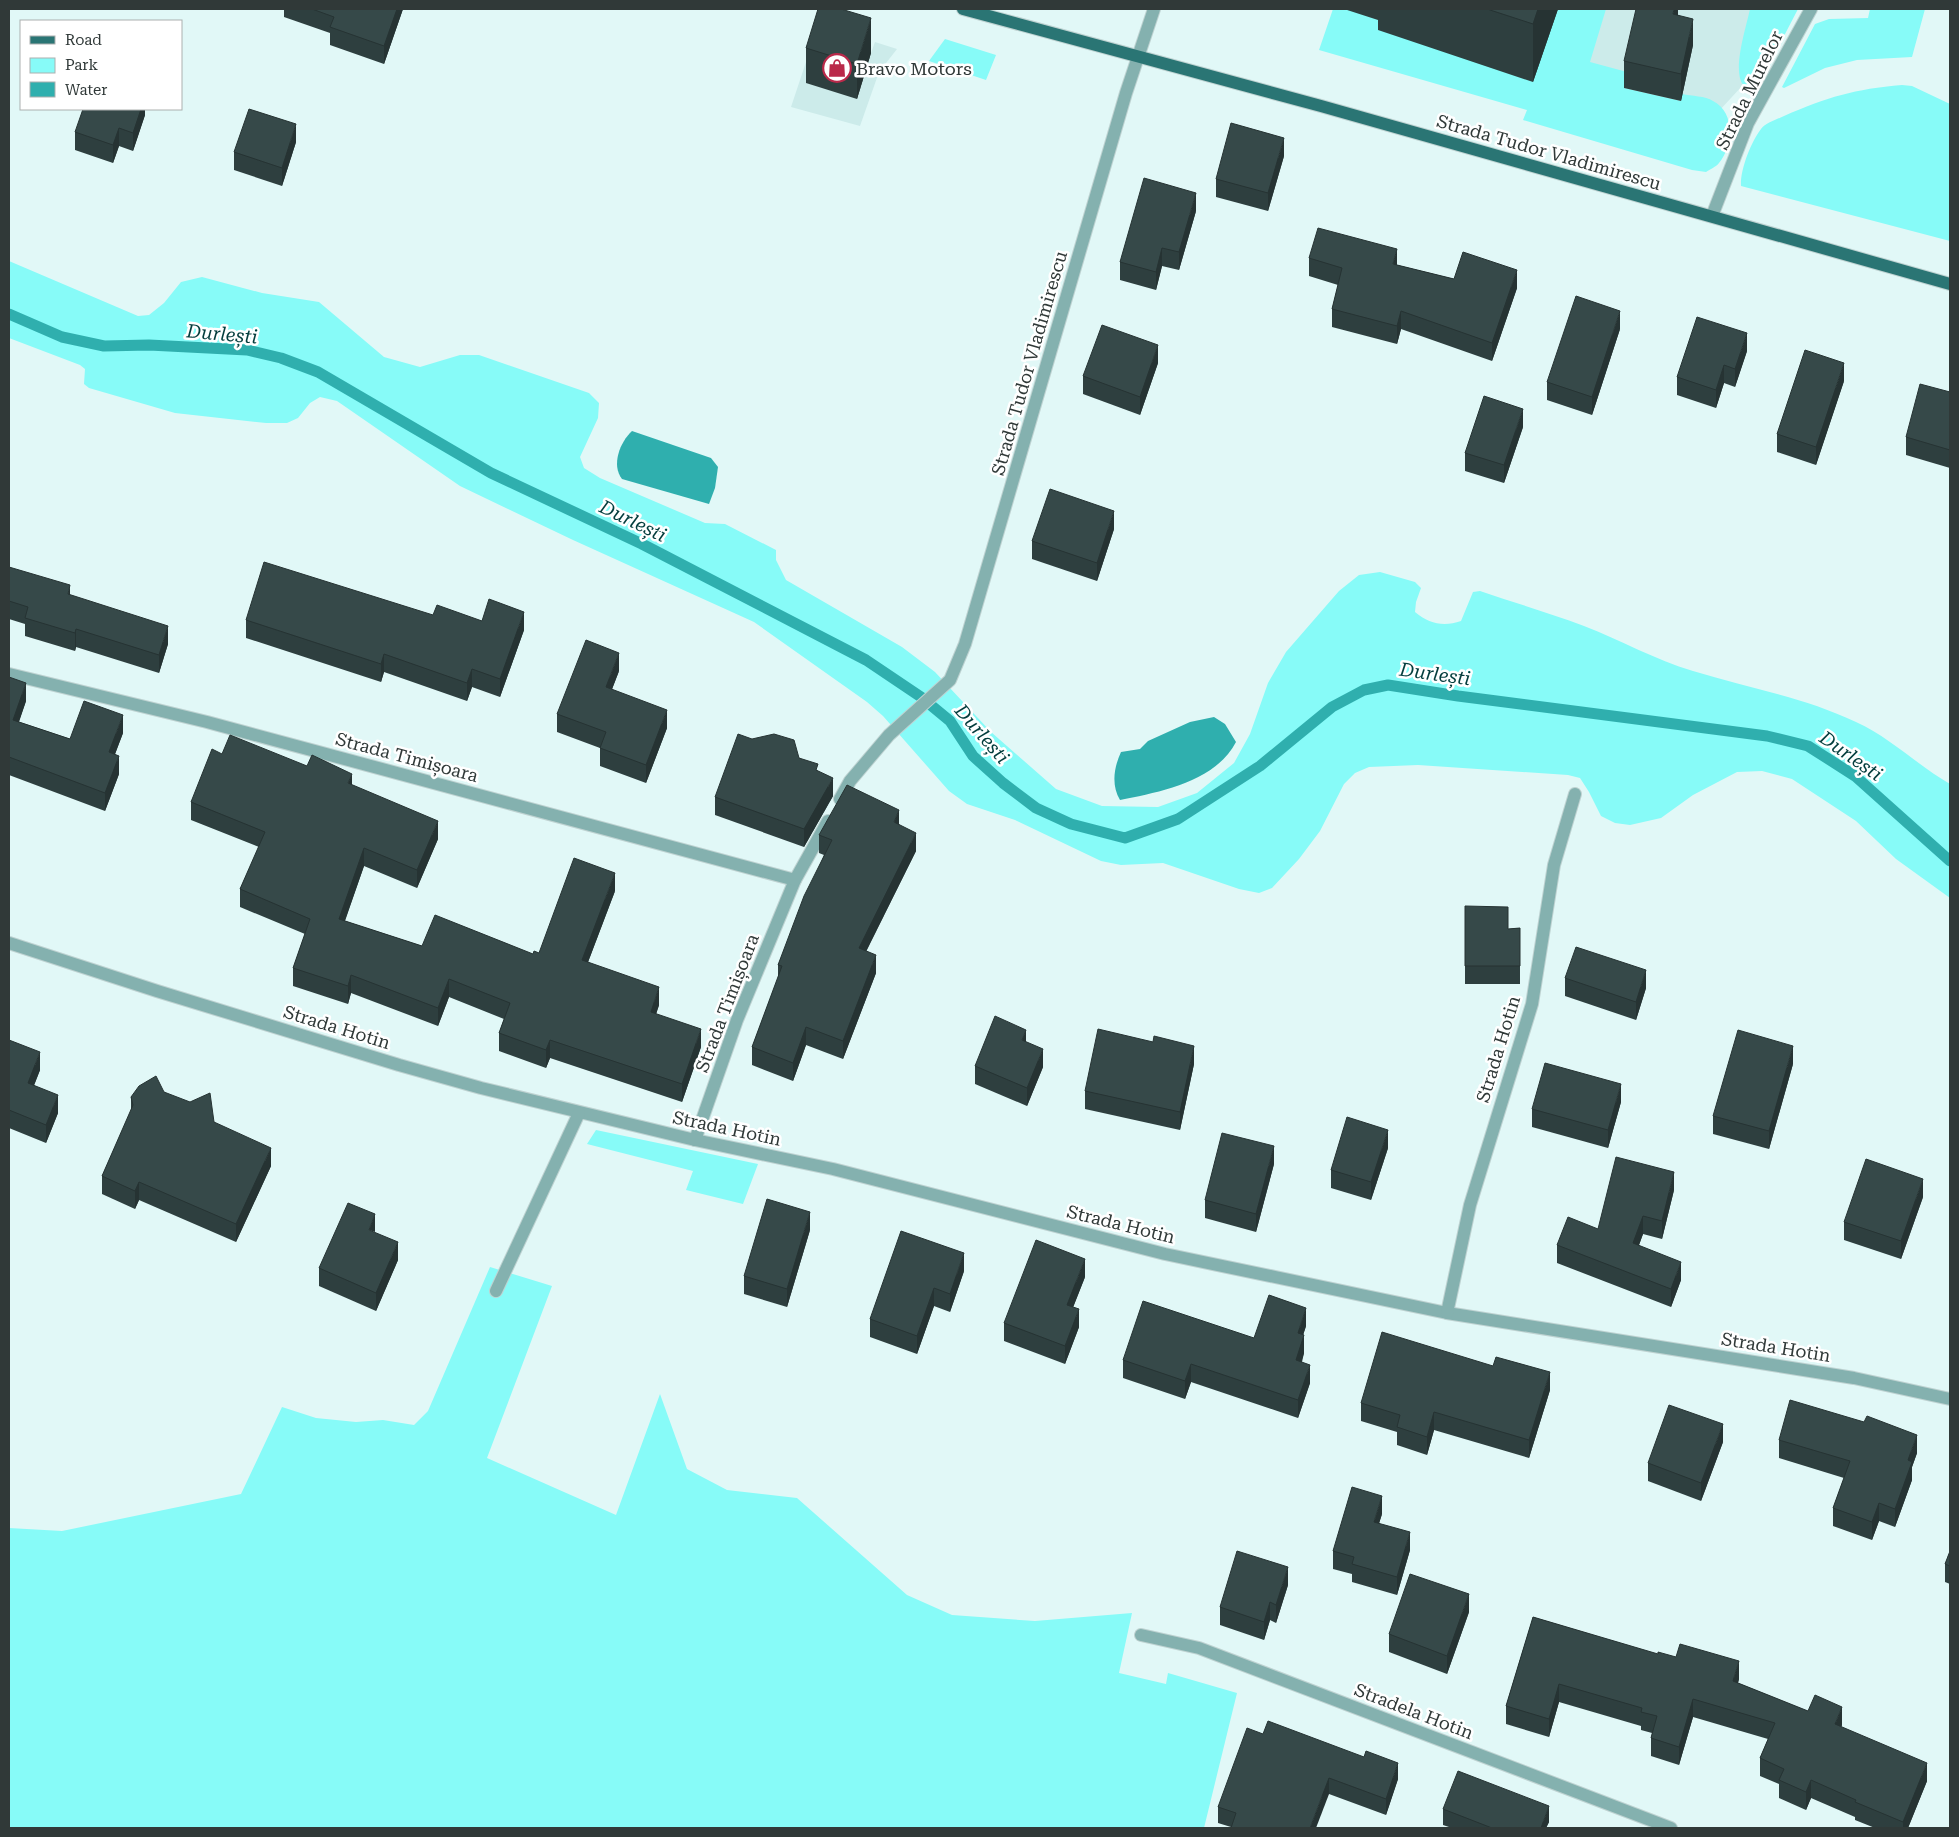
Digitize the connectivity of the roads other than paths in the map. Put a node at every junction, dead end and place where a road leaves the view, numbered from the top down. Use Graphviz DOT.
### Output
graph roads {
  1 [pos="964,9"];
  2 [pos="1154,9"];
  3 [pos="1811,9"];
  4 [pos="1138,55"];
  5 [pos="1712,216"];
  6 [pos="1950,284"];
  7 [pos="9,674"];
  8 [pos="950,680"];
  9 [pos="1575,794"];
  10 [pos="795,880"];
  11 [pos="9,943"];
  12 [pos="579,1113"];
  13 [pos="695,1140"];
  14 [pos="496,1291"];
  15 [pos="1447,1313"];
  16 [pos="1950,1398"];
  17 [pos="1141,1635"];
  18 [pos="1671,1828"];
  1 -- 4 [label="main road, Strada Tudor Vladimirescu"];
  2 -- 4 [label="street"];
  3 -- 5 [label="street, Strada Murelor"];
  4 -- 5 [label="main road, Strada Tudor Vladimirescu"];
  4 -- 8 [label="street, Strada Tudor Vladimirescu"];
  5 -- 6 [label="main road, Strada Tudor Vladimirescu"];
  7 -- 10 [label="street, Strada Timișoara"];
  8 -- 10 [label="street, Strada Timișoara"];
  9 -- 15 [label="street, Strada Hotin"];
  10 -- 13 [label="street, Strada Timișoara"];
  11 -- 12 [label="street, Strada Hotin"];
  12 -- 13 [label="street, Strada Hotin"];
  12 -- 14 [label="street"];
  13 -- 15 [label="street, Strada Hotin"];
  15 -- 16 [label="street, Strada Hotin"];
  17 -- 18 [label="street, Stradela Hotin"];
}
